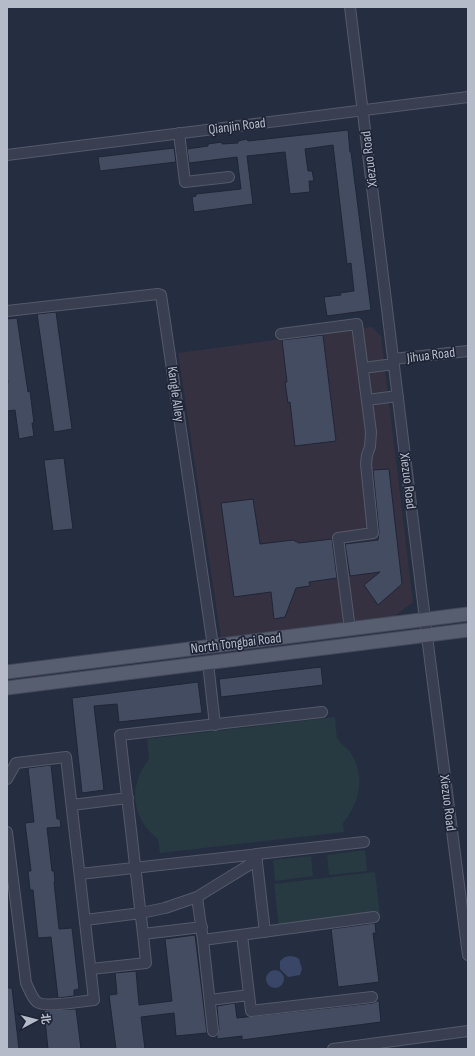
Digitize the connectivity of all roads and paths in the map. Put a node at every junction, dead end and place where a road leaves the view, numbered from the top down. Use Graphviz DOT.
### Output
graph roads {
  1 [pos="350,7"];
  2 [pos="468,97"];
  3 [pos="362,110"];
  4 [pos="179,133"];
  5 [pos="7,155"];
  6 [pos="229,177"];
  7 [pos="7,311"];
  8 [pos="281,334"];
  9 [pos="468,351"];
  10 [pos="393,362"];
  11 [pos="363,368"];
  12 [pos="398,396"];
  13 [pos="366,400"];
  14 [pos="468,614"];
  15 [pos="425,620"];
  16 [pos="350,629"];
  17 [pos="468,630"];
  18 [pos="427,636"];
  19 [pos="213,646"];
  20 [pos="208,663"];
  21 [pos="7,672"];
  22 [pos="7,688"];
  23 [pos="322,712"];
  24 [pos="215,725"];
  25 [pos="7,779"];
  26 [pos="128,798"];
  27 [pos="72,805"];
  28 [pos="7,832"];
  29 [pos="364,842"];
  30 [pos="256,857"];
  31 [pos="9,864"];
  32 [pos="136,868"];
  33 [pos="80,874"];
  34 [pos="198,897"];
  35 [pos="12,902"];
  36 [pos="141,913"];
  37 [pos="374,917"];
  38 [pos="85,920"];
  39 [pos="202,927"];
  40 [pos="265,932"];
  41 [pos="143,934"];
  42 [pos="242,935"];
  43 [pos="203,940"];
  44 [pos="468,955"];
  45 [pos="91,969"];
  46 [pos="249,995"];
  47 [pos="372,997"];
  48 [pos="210,1000"];
  49 [pos="213,1031"];
  50 [pos="468,1031"];
  51 [pos="333,1049"];
  1 -- 3 [label="street, Xiezuo Road"];
  2 -- 3 [label="street, Qianjin Road"];
  3 -- 4 [label="street, Qianjin Road"];
  3 -- 10 [label="street, Xiezuo Road"];
  4 -- 5 [label="street, Qianjin Road"];
  4 -- 6 [label="street"];
  7 -- 19 [label="street, Kangle Alley"];
  8 -- 11 [label="street"];
  9 -- 10 [label="street, Jihua Road"];
  10 -- 11 [label="street, Jihua Road"];
  10 -- 12 [label="street, Xiezuo Road"];
  11 -- 13 [label="street"];
  12 -- 13 [label="street"];
  12 -- 15 [label="street, Xiezuo Road"];
  13 -- 16 [label="street"];
  14 -- 15 [label="main road, North Tongbai Road"];
  15 -- 16 [label="main road, North Tongbai Road"];
  15 -- 18 [label="street, Xiezuo Road"];
  16 -- 19 [label="main road, North Tongbai Road"];
  17 -- 18 [label="main road, North Tongbai Road"];
  18 -- 20 [label="main road, North Tongbai Road"];
  18 -- 44 [label="street, Xiezuo Road"];
  19 -- 21 [label="main road, North Tongbai Road"];
  20 -- 22 [label="main road, North Tongbai Road"];
  20 -- 24 [label="street"];
  23 -- 24 [label="street"];
  24 -- 26 [label="street"];
  25 -- 27 [label="street"];
  26 -- 27 [label="street"];
  26 -- 32 [label="street"];
  27 -- 33 [label="street"];
  28 -- 31 [label="street"];
  29 -- 30 [label="street"];
  30 -- 32 [label="street"];
  30 -- 34 [label="street"];
  30 -- 40 [label="street"];
  31 -- 35 [label="street"];
  32 -- 33 [label="street"];
  32 -- 36 [label="street"];
  33 -- 38 [label="street"];
  34 -- 36 [label="street"];
  34 -- 39 [label="street"];
  35 -- 45 [label="street"];
  36 -- 38 [label="street"];
  36 -- 41 [label="street"];
  37 -- 40 [label="street"];
  38 -- 45 [label="street"];
  39 -- 41 [label="street"];
  39 -- 43 [label="street"];
  40 -- 42 [label="street"];
  41 -- 45 [label="street"];
  42 -- 43 [label="street"];
  42 -- 46 [label="street"];
  43 -- 48 [label="street"];
  46 -- 47 [label="street"];
  46 -- 48 [label="street"];
  48 -- 49 [label="street"];
  50 -- 51 [label="street"];
}
